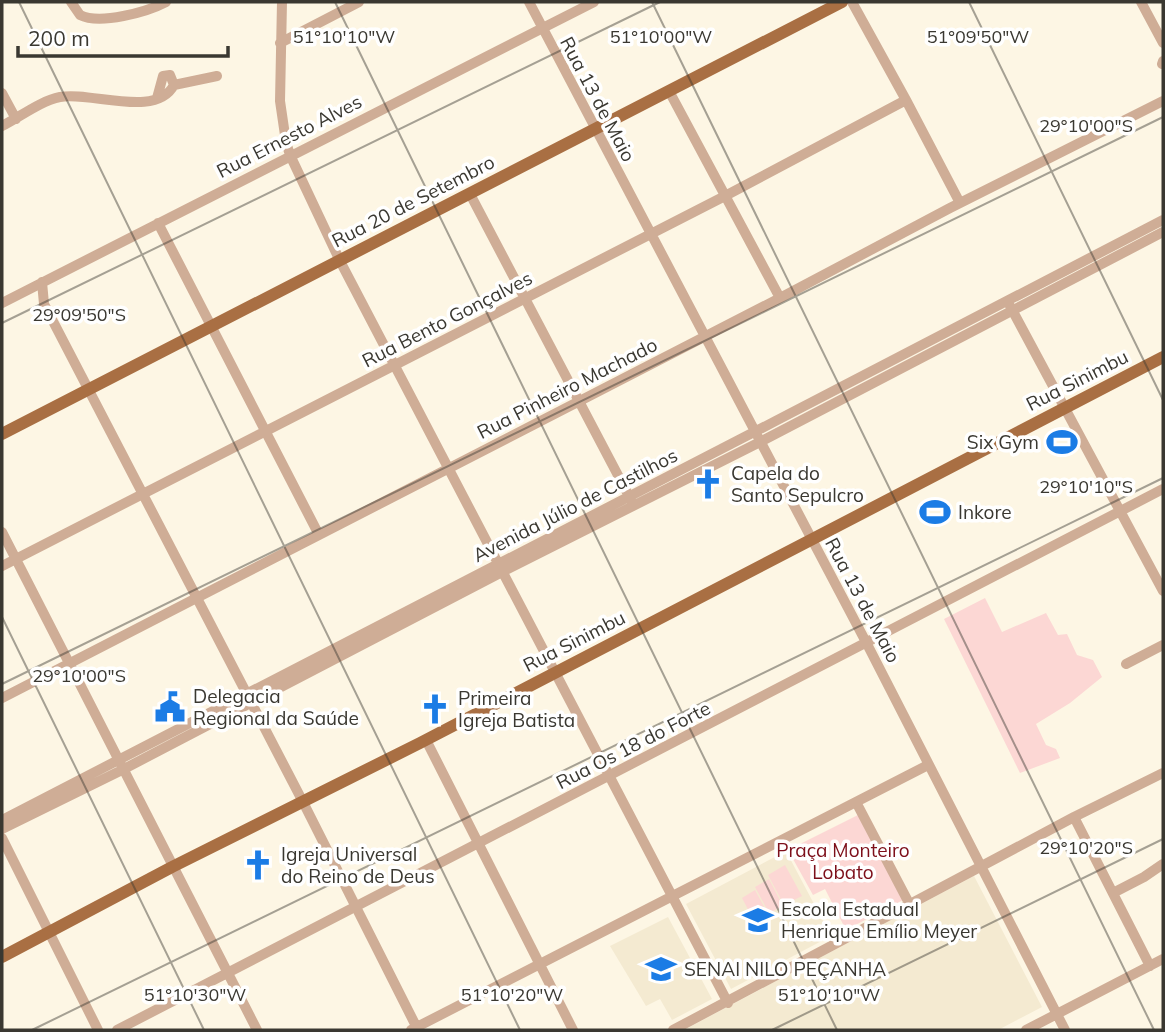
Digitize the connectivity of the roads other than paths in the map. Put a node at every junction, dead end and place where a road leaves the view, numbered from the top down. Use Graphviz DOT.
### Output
graph roads {
  1 [pos="71,2"];
  2 [pos="166,2"];
  3 [pos="282,2"];
  4 [pos="529,2"];
  5 [pos="593,2"];
  6 [pos="842,2"];
  7 [pos="852,2"];
  8 [pos="1141,2"];
  9 [pos="355,3"];
  10 [pos="542,28"];
  11 [pos="280,43"];
  12 [pos="1163,43"];
  13 [pos="217,76"];
  14 [pos="669,91"];
  15 [pos="2,93"];
  16 [pos="1163,95"];
  17 [pos="906,100"];
  18 [pos="1163,101"];
  19 [pos="1146,108"];
  20 [pos="16,119"];
  21 [pos="2,126"];
  22 [pos="592,134"];
  23 [pos="290,155"];
  24 [pos="470,194"];
  25 [pos="725,195"];
  26 [pos="960,203"];
  27 [pos="1163,220"];
  28 [pos="673,222"];
  29 [pos="158,223"];
  30 [pos="1163,232"];
  31 [pos="650,234"];
  32 [pos="661,255"];
  33 [pos="340,261"];
  34 [pos="43,282"];
  35 [pos="24,292"];
  36 [pos="526,298"];
  37 [pos="780,299"];
  38 [pos="2,303"];
  39 [pos="44,304"];
  40 [pos="1010,305"];
  41 [pos="212,327"];
  42 [pos="704,337"];
  43 [pos="1163,357"];
  44 [pos="395,365"];
  45 [pos="89,390"];
  46 [pos="580,401"];
  47 [pos="1065,408"];
  48 [pos="266,431"];
  49 [pos="2,434"];
  50 [pos="757,438"];
  51 [pos="450,468"];
  52 [pos="1163,489"];
  53 [pos="144,494"];
  54 [pos="631,501"];
  55 [pos="1121,511"];
  56 [pos="2,532"];
  57 [pos="319,535"];
  58 [pos="811,540"];
  59 [pos="16,559"];
  60 [pos="2,566"];
  61 [pos="500,568"];
  62 [pos="1163,591"];
  63 [pos="195,598"];
  64 [pos="867,644"];
  65 [pos="1163,645"];
  66 [pos="69,663"];
  67 [pos="1126,664"];
  68 [pos="554,673"];
  69 [pos="2,698"];
  70 [pos="248,700"];
  71 [pos="426,740"];
  72 [pos="120,765"];
  73 [pos="928,765"];
  74 [pos="1163,773"];
  75 [pos="608,777"];
  76 [pos="58,797"];
  77 [pos="303,802"];
  78 [pos="856,802"];
  79 [pos="1074,817"];
  80 [pos="2,820"];
  81 [pos="2,829"];
  82 [pos="2,838"];
  83 [pos="478,844"];
  84 [pos="1163,864"];
  85 [pos="172,867"];
  86 [pos="980,867"];
  87 [pos="1163,876"];
  88 [pos="1144,877"];
  89 [pos="1113,893"];
  90 [pos="673,897"];
  91 [pos="910,905"];
  92 [pos="355,908"];
  93 [pos="49,933"];
  94 [pos="2,957"];
  95 [pos="1163,960"];
  96 [pos="539,964"];
  97 [pos="1150,967"];
  98 [pos="227,974"];
  99 [pos="728,1003"];
  100 [pos="1057,1014"];
  101 [pos="415,1029"];
  102 [pos="98,1030"];
  103 [pos="117,1030"];
  104 [pos="257,1030"];
  105 [pos="573,1030"];
  106 [pos="673,1030"];
  107 [pos="1026,1030"];
  108 [pos="1065,1030"];
  1 -- 2 [label="street"];
  3 -- 11 [label="street"];
  4 -- 10 [label="street, Rua 13 de Maio"];
  5 -- 10 [label="street, Rua Ernesto Alves"];
  6 -- 14 [label="main road, Rua 20 de Setembro"];
  7 -- 17 [label="street"];
  8 -- 12 [label="street"];
  9 -- 11 [label="street"];
  10 -- 22 [label="street, Rua 13 de Maio"];
  10 -- 23 [label="street, Rua Ernesto Alves"];
  11 -- 23 [label="street"];
  13 -- 20 [label="street"];
  14 -- 22 [label="main road, Rua 20 de Setembro"];
  14 -- 25 [label="street"];
  15 -- 20 [label="street"];
  16 -- 19 [label="street, Rua Pinheiro Machado"];
  17 -- 25 [label="street, Rua Bento Gonçalves"];
  17 -- 26 [label="street"];
  18 -- 19 [label="street, Rua Pinheiro Machado"];
  19 -- 26 [label="street, Rua Pinheiro Machado"];
  20 -- 21 [label="street"];
  22 -- 24 [label="main road, Rua 20 de Setembro"];
  22 -- 31 [label="street, Rua 13 de Maio"];
  23 -- 29 [label="street, Rua Ernesto Alves"];
  23 -- 33 [label="street"];
  24 -- 33 [label="main road, Rua 20 de Setembro"];
  24 -- 36 [label="street"];
  25 -- 28 [label="street, Rua Bento Gonçalves"];
  25 -- 37 [label="street"];
  26 -- 37 [label="street, Rua Pinheiro Machado"];
  27 -- 40 [label="street, Avenida Júlio de Castilhos"];
  28 -- 31 [label="street, Rua Bento Gonçalves"];
  28 -- 32 [label="street"];
  29 -- 34 [label="street, Rua Ernesto Alves"];
  29 -- 41 [label="street"];
  30 -- 40 [label="street, Avenida Júlio de Castilhos"];
  31 -- 32 [label="street, Rua 13 de Maio"];
  31 -- 36 [label="street, Rua Bento Gonçalves"];
  32 -- 42 [label="street, Rua 13 de Maio"];
  33 -- 41 [label="main road, Rua 20 de Setembro"];
  33 -- 44 [label="street"];
  34 -- 35 [label="street, Rua Ernesto Alves"];
  34 -- 39 [label="street"];
  35 -- 38 [label="street, Rua Ernesto Alves"];
  35 -- 39 [label="street"];
  36 -- 44 [label="street, Rua Bento Gonçalves"];
  36 -- 46 [label="street"];
  37 -- 42 [label="street, Rua Pinheiro Machado"];
  39 -- 45 [label="street"];
  40 -- 47 [label="street"];
  40 -- 50 [label="street, Avenida Júlio de Castilhos"];
  41 -- 45 [label="main road, Rua 20 de Setembro"];
  41 -- 48 [label="street"];
  42 -- 46 [label="street, Rua Pinheiro Machado"];
  42 -- 50 [label="street, Rua 13 de Maio"];
  43 -- 47 [label="main road, Rua Sinimbu"];
  44 -- 48 [label="street, Rua Bento Gonçalves"];
  44 -- 51 [label="street"];
  45 -- 49 [label="main road, Rua 20 de Setembro"];
  45 -- 53 [label="street"];
  46 -- 51 [label="street, Rua Pinheiro Machado"];
  46 -- 54 [label="street"];
  47 -- 55 [label="street"];
  47 -- 58 [label="main road, Rua Sinimbu"];
  48 -- 53 [label="street, Rua Bento Gonçalves"];
  48 -- 57 [label="street"];
  50 -- 54 [label="street, Avenida Júlio de Castilhos"];
  50 -- 58 [label="street, Rua 13 de Maio"];
  51 -- 57 [label="street, Rua Pinheiro Machado"];
  51 -- 61 [label="street"];
  52 -- 55 [label="street, Rua Os 18 do Forte"];
  53 -- 59 [label="street, Rua Bento Gonçalves"];
  53 -- 63 [label="street"];
  54 -- 61 [label="street, Avenida Júlio de Castilhos"];
  55 -- 62 [label="street"];
  55 -- 64 [label="street, Rua Os 18 do Forte"];
  56 -- 59 [label="street"];
  57 -- 63 [label="street, Rua Pinheiro Machado"];
  58 -- 64 [label="street, Rua 13 de Maio"];
  58 -- 68 [label="main road, Rua Sinimbu"];
  59 -- 60 [label="street, Rua Bento Gonçalves"];
  59 -- 66 [label="street"];
  61 -- 68 [label="street"];
  61 -- 70 [label="street, Avenida Júlio de Castilhos"];
  63 -- 66 [label="street, Rua Pinheiro Machado"];
  63 -- 70 [label="street"];
  64 -- 73 [label="street, Rua 13 de Maio"];
  64 -- 75 [label="street, Rua Os 18 do Forte"];
  65 -- 67 [label="street"];
  66 -- 69 [label="street, Rua Pinheiro Machado"];
  66 -- 72 [label="street"];
  68 -- 71 [label="main road, Rua Sinimbu"];
  68 -- 75 [label="street"];
  70 -- 72 [label="street, Avenida Júlio de Castilhos"];
  70 -- 77 [label="street"];
  71 -- 77 [label="main road, Rua Sinimbu"];
  71 -- 83 [label="street"];
  72 -- 76 [label="street, Avenida Júlio de Castilhos"];
  72 -- 85 [label="street"];
  73 -- 78 [label="street"];
  73 -- 86 [label="street, Rua 13 de Maio"];
  74 -- 79 [label="street"];
  75 -- 83 [label="street, Rua Os 18 do Forte"];
  75 -- 90 [label="street"];
  76 -- 80 [label="street, Avenida Júlio de Castilhos"];
  76 -- 81 [label="street, Avenida Júlio de Castilhos"];
  77 -- 85 [label="main road, Rua Sinimbu"];
  77 -- 92 [label="street"];
  78 -- 90 [label="street"];
  78 -- 91 [label="street"];
  79 -- 86 [label="street"];
  79 -- 89 [label="street"];
  82 -- 93 [label="street"];
  83 -- 92 [label="street, Rua Os 18 do Forte"];
  83 -- 96 [label="street"];
  84 -- 88 [label="street"];
  85 -- 93 [label="main road, Rua Sinimbu"];
  85 -- 98 [label="street"];
  86 -- 91 [label="street"];
  86 -- 100 [label="street, Rua 13 de Maio"];
  87 -- 88 [label="street"];
  88 -- 89 [label="street"];
  89 -- 97 [label="street"];
  90 -- 96 [label="street"];
  90 -- 99 [label="street"];
  91 -- 99 [label="street"];
  92 -- 98 [label="street, Rua Os 18 do Forte"];
  92 -- 101 [label="street"];
  93 -- 94 [label="main road, Rua Sinimbu"];
  93 -- 102 [label="street"];
  95 -- 97 [label="street"];
  96 -- 101 [label="street"];
  96 -- 105 [label="street"];
  97 -- 100 [label="street"];
  98 -- 103 [label="street, Rua Os 18 do Forte"];
  98 -- 104 [label="street"];
  99 -- 106 [label="street"];
  100 -- 107 [label="street"];
  100 -- 108 [label="street, Rua 13 de Maio"];
}
